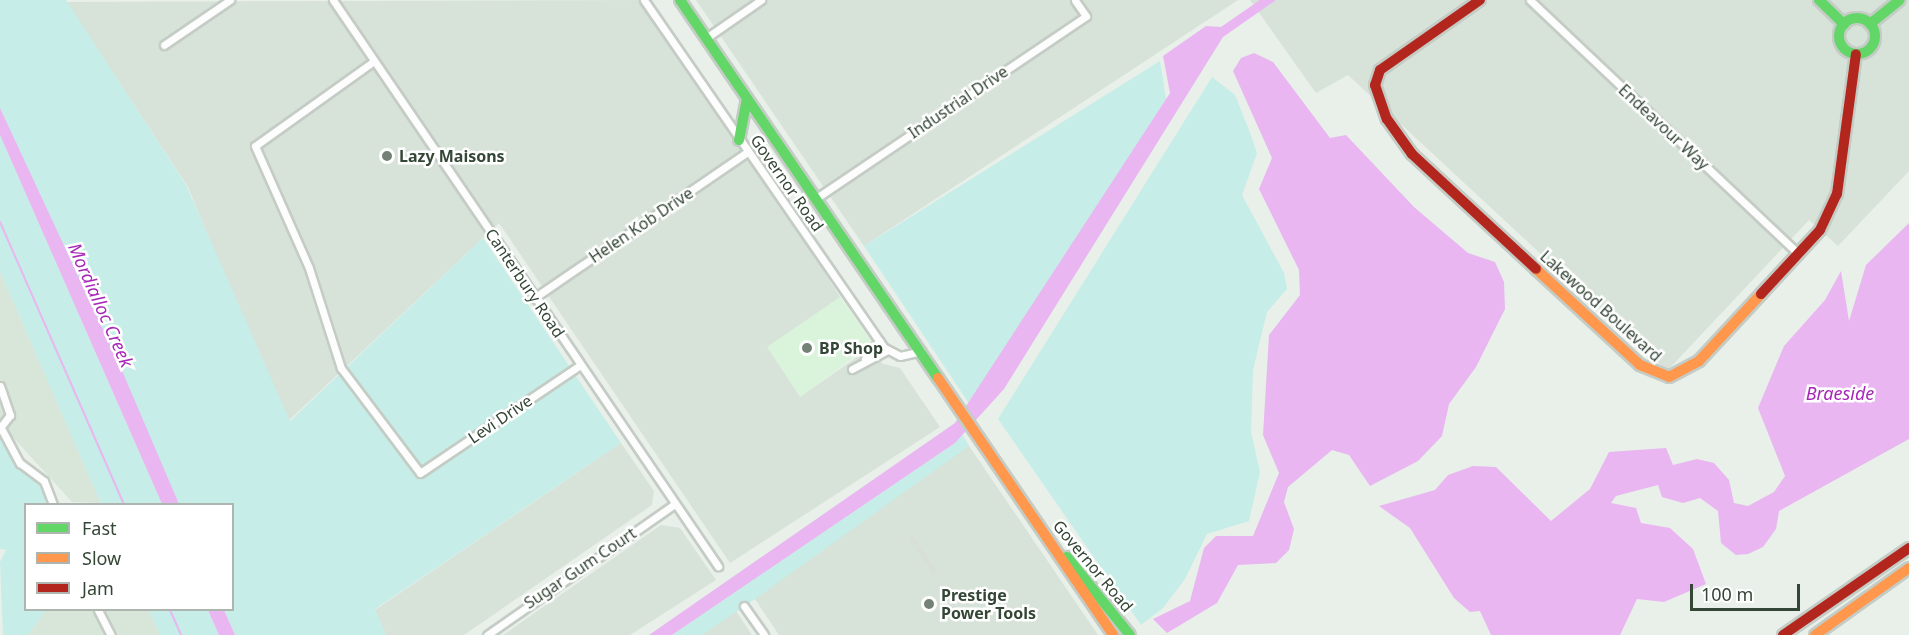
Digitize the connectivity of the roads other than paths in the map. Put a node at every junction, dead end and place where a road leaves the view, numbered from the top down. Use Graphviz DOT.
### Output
graph roads {
  1 [pos="230,0"];
  2 [pos="333,0"];
  3 [pos="644,0"];
  4 [pos="680,0"];
  5 [pos="761,0"];
  6 [pos="1075,0"];
  7 [pos="1480,0"];
  8 [pos="1530,0"];
  9 [pos="1819,0"];
  10 [pos="1900,0"];
  11 [pos="1844,24"];
  12 [pos="1870,24"];
  13 [pos="706,38"];
  14 [pos="164,45"];
  15 [pos="1856,54"];
  16 [pos="374,61"];
  17 [pos="747,99"];
  18 [pos="739,140"];
  19 [pos="747,152"];
  20 [pos="815,199"];
  21 [pos="1799,254"];
  22 [pos="534,297"];
  23 [pos="879,341"];
  24 [pos="887,350"];
  25 [pos="921,351"];
  26 [pos="864,361"];
  27 [pos="580,364"];
  28 [pos="852,369"];
  29 [pos="0,386"];
  30 [pos="0,428"];
  31 [pos="53,503"];
  32 [pos="675,504"];
  33 [pos="1032,516"];
  34 [pos="1909,548"];
  35 [pos="718,566"];
  36 [pos="1909,568"];
  37 [pos="744,606"];
  38 [pos="99,611"];
  39 [pos="111,635"];
  40 [pos="487,635"];
  41 [pos="764,635"];
  42 [pos="1113,635"];
  43 [pos="1130,635"];
  44 [pos="1783,635"];
  45 [pos="1815,635"];
  1 -- 14 [label="street"];
  2 -- 16 [label="street, Canterbury Road"];
  3 -- 18 [label="street, Governor Road"];
  4 -- 13 [label="main road, Governor Road"];
  5 -- 13 [label="street"];
  6 -- 20 [label="street, Industrial Drive"];
  7 -- 21 [label="main road, Lakewood Boulevard"];
  8 -- 21 [label="street, Endeavour Way"];
  9 -- 11 [label="main road"];
  10 -- 12 [label="main road"];
  11 -- 12 [label="main road"];
  11 -- 15 [label="main road"];
  12 -- 15 [label="main road"];
  13 -- 17 [label="main road, Governor Road"];
  15 -- 21 [label="main road, Lakewood Boulevard"];
  16 -- 22 [label="street, Canterbury Road"];
  16 -- 27 [label="street, Levi Drive"];
  17 -- 18 [label="main road"];
  17 -- 20 [label="main road, Governor Road"];
  18 -- 19 [label="street, Governor Road"];
  19 -- 22 [label="street, Helen Kob Drive"];
  19 -- 23 [label="street, Governor Road"];
  20 -- 25 [label="main road, Governor Road"];
  22 -- 27 [label="street, Canterbury Road"];
  23 -- 24 [label="street, Governor Road"];
  23 -- 26 [label="street"];
  24 -- 25 [label="street"];
  24 -- 26 [label="street"];
  25 -- 33 [label="main road, Governor Road"];
  26 -- 28 [label="street"];
  27 -- 32 [label="street, Canterbury Road"];
  29 -- 30 [label="street"];
  30 -- 31 [label="street"];
  32 -- 35 [label="street, Canterbury Road"];
  32 -- 40 [label="street, Sugar Gum Court"];
  33 -- 42 [label="main road, Governor Road"];
  33 -- 43 [label="main road, Governor Road"];
  34 -- 44 [label="main road"];
  36 -- 45 [label="main road"];
  37 -- 41 [label="street"];
  38 -- 39 [label="street"];
}
